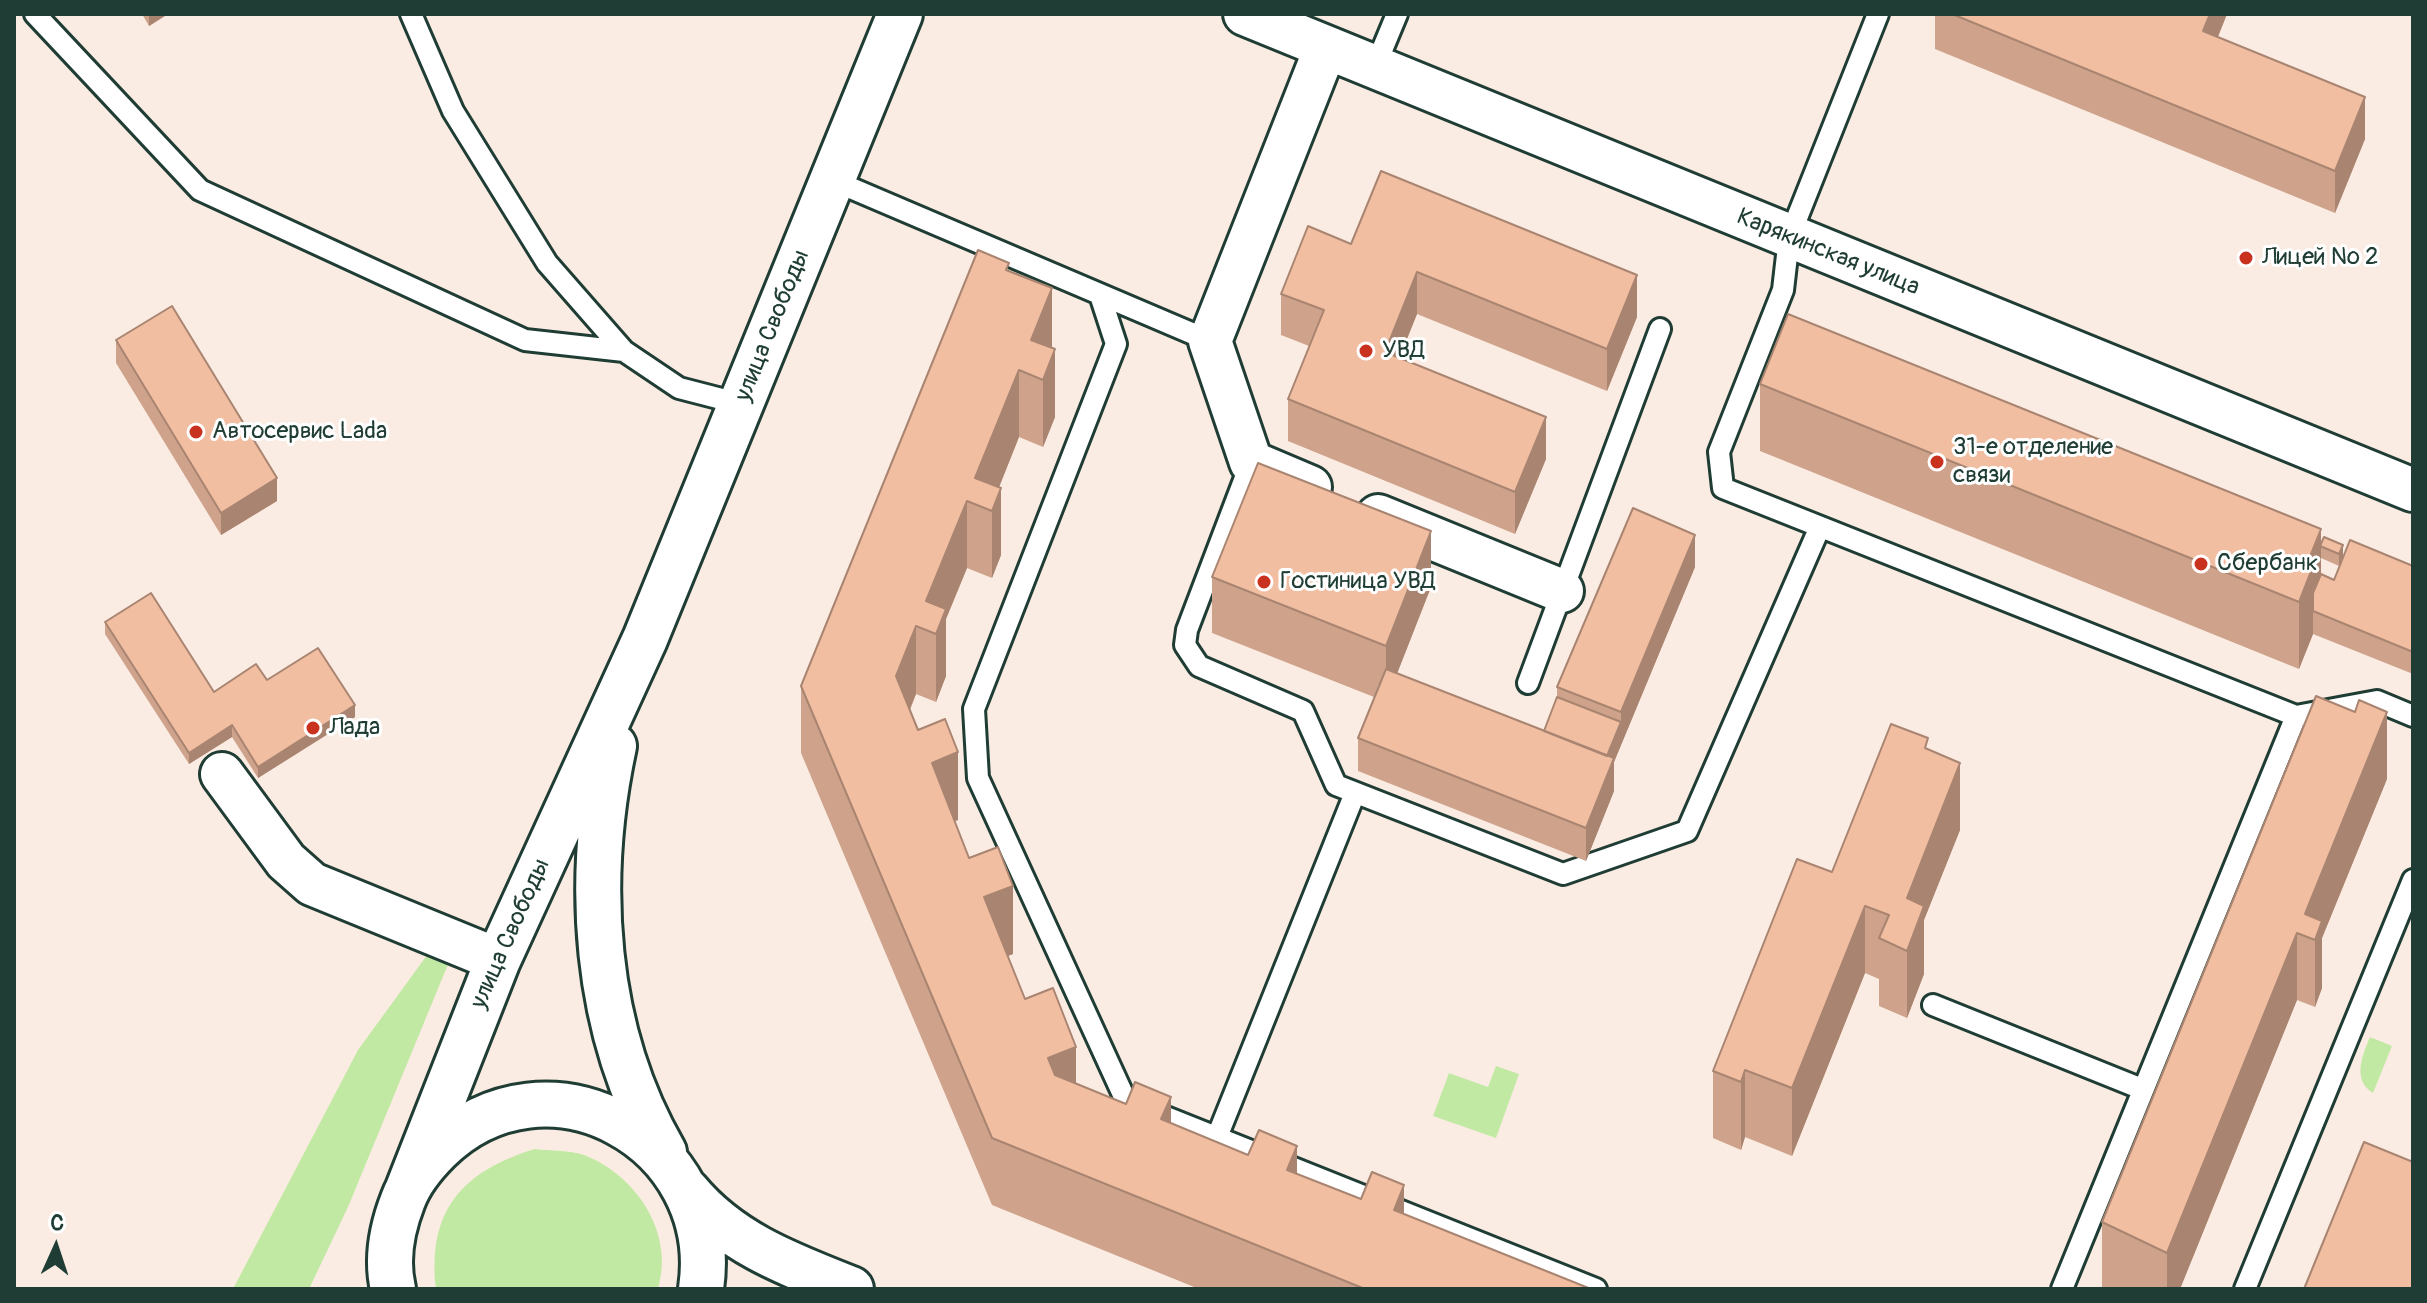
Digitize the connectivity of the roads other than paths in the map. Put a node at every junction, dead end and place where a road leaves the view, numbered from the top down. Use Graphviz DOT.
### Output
graph roads {
  1 [pos="35,14"];
  2 [pos="411,14"];
  3 [pos="900,14"];
  4 [pos="1245,14"];
  5 [pos="1397,14"];
  6 [pos="1878,14"];
  7 [pos="1287,22"];
  8 [pos="1326,47"];
  9 [pos="1375,67"];
  10 [pos="832,180"];
  11 [pos="1789,238"];
  12 [pos="1100,295"];
  13 [pos="1660,329"];
  14 [pos="1210,341"];
  15 [pos="624,351"];
  16 [pos="741,404"];
  17 [pos="1251,462"];
  18 [pos="2413,490"];
  19 [pos="1819,529"];
  20 [pos="1562,591"];
  21 [pos="645,639"];
  22 [pos="1528,683"];
  23 [pos="2296,716"];
  24 [pos="2413,716"];
  25 [pos="222,774"];
  26 [pos="1355,793"];
  27 [pos="2413,880"];
  28 [pos="498,960"];
  29 [pos="1933,1005"];
  30 [pos="2142,1089"];
  31 [pos="1217,1137"];
  32 [pos="679,1177"];
  33 [pos="401,1206"];
  34 [pos="365,1289"];
  35 [pos="393,1289"];
  36 [pos="701,1289"];
  37 [pos="851,1289"];
  38 [pos="1596,1289"];
  39 [pos="2062,1289"];
  40 [pos="2245,1289"];
  1 -- 15 [label="lane"];
  2 -- 15 [label="lane"];
  3 -- 10 [label="main road, улица Свободы"];
  4 -- 7 [label="street, Карякинская улица"];
  5 -- 9 [label="lane"];
  6 -- 11 [label="lane"];
  7 -- 8 [label="street, Карякинская улица"];
  8 -- 9 [label="street, Карякинская улица"];
  8 -- 14 [label="street"];
  9 -- 11 [label="street, Карякинская улица"];
  10 -- 12 [label="lane"];
  10 -- 16 [label="main road, улица Свободы"];
  11 -- 18 [label="street, Карякинская улица"];
  11 -- 19 [label="lane"];
  12 -- 14 [label="lane"];
  12 -- 31 [label="lane"];
  13 -- 20 [label="lane"];
  14 -- 17 [label="street"];
  15 -- 16 [label="lane"];
  16 -- 21 [label="main road, улица Свободы"];
  17 -- 20 [label="street"];
  17 -- 26 [label="lane"];
  19 -- 23 [label="lane"];
  19 -- 26 [label="lane"];
  20 -- 22 [label="lane"];
  21 -- 28 [label="main road, улица Свободы"];
  21 -- 32 [label="main road, улица Свободы"];
  23 -- 24 [label="lane"];
  23 -- 30 [label="lane"];
  25 -- 28 [label="street"];
  26 -- 31 [label="lane"];
  27 -- 40 [label="lane"];
  28 -- 33 [label="main road, улица Свободы"];
  29 -- 30 [label="lane"];
  30 -- 39 [label="lane"];
  31 -- 38 [label="lane"];
  32 -- 33 [label="main road"];
  32 -- 36 [label="main road"];
  32 -- 37 [label="main road"];
  33 -- 34 [label="main road"];
  33 -- 35 [label="main road"];
}
